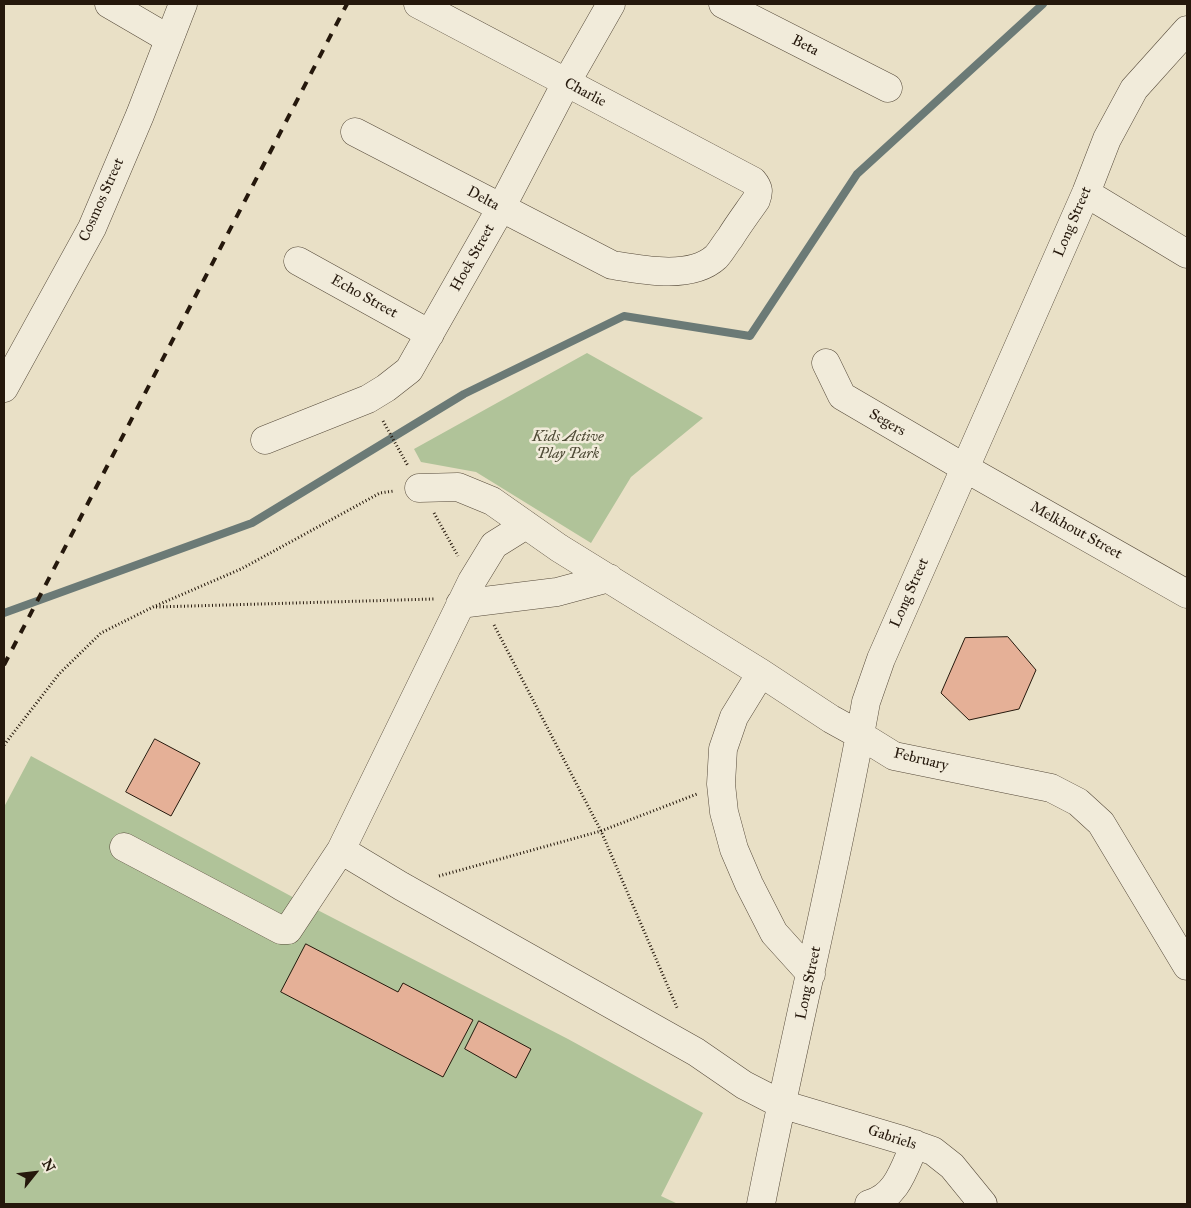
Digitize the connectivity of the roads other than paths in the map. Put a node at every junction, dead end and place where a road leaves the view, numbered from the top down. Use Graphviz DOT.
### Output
graph roads {
  1 [pos="109,4"];
  2 [pos="183,4"];
  3 [pos="418,4"];
  4 [pos="611,4"];
  5 [pos="723,4"];
  6 [pos="1187,30"];
  7 [pos="169,39"];
  8 [pos="566,83"];
  9 [pos="888,88"];
  10 [pos="356,132"];
  11 [pos="754,181"];
  12 [pos="1086,194"];
  13 [pos="501,208"];
  14 [pos="1187,254"];
  15 [pos="298,261"];
  16 [pos="430,334"];
  17 [pos="826,363"];
  18 [pos="4,388"];
  19 [pos="265,440"];
  20 [pos="965,468"];
  21 [pos="419,488"];
  22 [pos="526,526"];
  23 [pos="609,578"];
  24 [pos="1187,594"];
  25 [pos="471,596"];
  26 [pos="761,673"];
  27 [pos="860,734"];
  28 [pos="124,847"];
  29 [pos="341,850"];
  30 [pos="1187,966"];
  31 [pos="811,974"];
  32 [pos="781,1104"];
  33 [pos="915,1144"];
  34 [pos="761,1204"];
  35 [pos="869,1204"];
  36 [pos="983,1204"];
  1 -- 7 [label="street"];
  2 -- 7 [label="street, Cosmos Street"];
  3 -- 8 [label="street, Charlie"];
  4 -- 8 [label="street, Hoek Street"];
  5 -- 9 [label="street, Beta"];
  6 -- 12 [label="street, Long Street"];
  7 -- 18 [label="street, Cosmos Street"];
  8 -- 11 [label="street, Charlie"];
  8 -- 13 [label="street, Hoek Street"];
  10 -- 13 [label="street, Delta"];
  11 -- 13 [label="street, Delta"];
  12 -- 14 [label="street"];
  12 -- 20 [label="street, Long Street"];
  13 -- 16 [label="street, Hoek Street"];
  15 -- 16 [label="street, Echo Street"];
  16 -- 19 [label="street, Hoek Street"];
  17 -- 20 [label="street, Segers"];
  20 -- 24 [label="street, Melkhout Street"];
  20 -- 27 [label="street, Long Street"];
  21 -- 22 [label="street, February"];
  22 -- 23 [label="street, February"];
  22 -- 25 [label="street"];
  23 -- 25 [label="street"];
  23 -- 26 [label="street, February"];
  25 -- 29 [label="street"];
  26 -- 27 [label="street, February"];
  26 -- 31 [label="street"];
  27 -- 30 [label="street, February"];
  27 -- 31 [label="street, Long Street"];
  28 -- 29 [label="street"];
  29 -- 32 [label="street, Gabriels"];
  31 -- 32 [label="street, Long Street"];
  32 -- 33 [label="street, Gabriels"];
  32 -- 34 [label="street, Long Street"];
  33 -- 35 [label="street"];
  33 -- 36 [label="street, Gabriels"];
}
